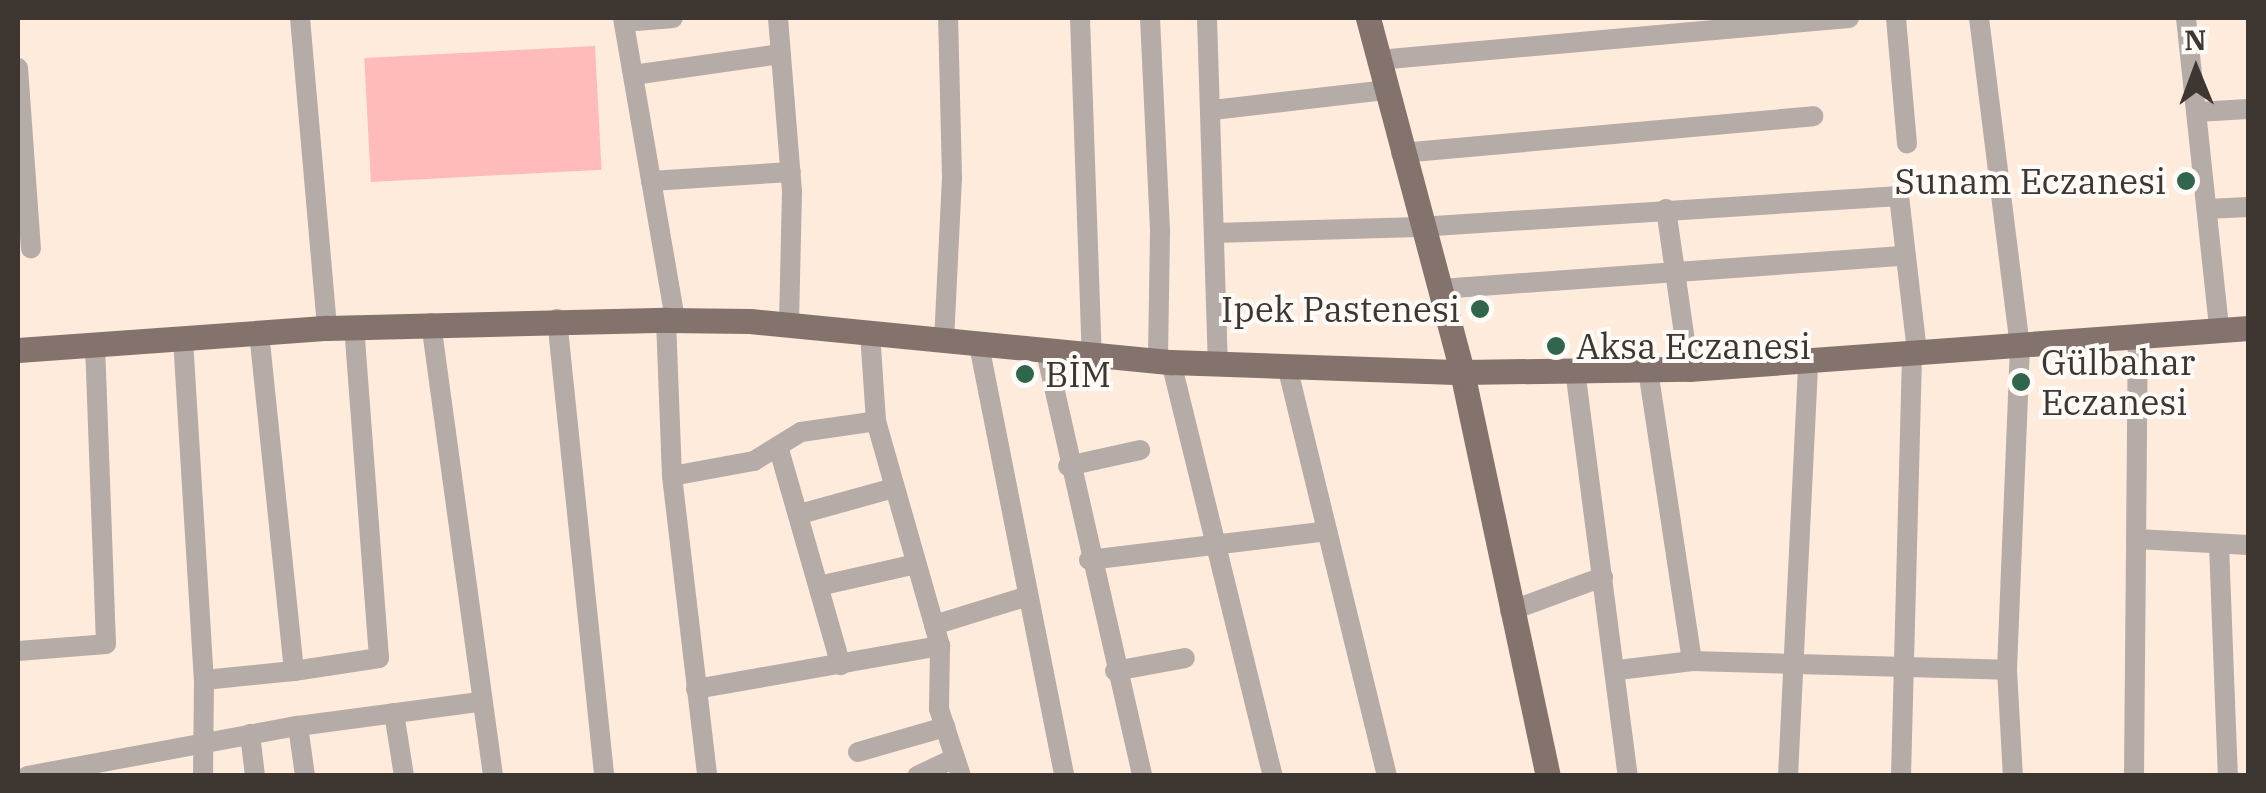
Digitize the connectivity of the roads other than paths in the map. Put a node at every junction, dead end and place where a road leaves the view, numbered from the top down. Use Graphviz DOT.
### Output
graph roads {
  1 [pos="300,18"];
  2 [pos="674,18"];
  3 [pos="778,18"];
  4 [pos="948,18"];
  5 [pos="1080,18"];
  6 [pos="1150,18"];
  7 [pos="1207,18"];
  8 [pos="1368,18"];
  9 [pos="1849,18"];
  10 [pos="1896,18"];
  11 [pos="1979,18"];
  12 [pos="2186,18"];
  13 [pos="624,20"];
  14 [pos="1793,20"];
  15 [pos="781,54"];
  16 [pos="1378,60"];
  17 [pos="18,68"];
  18 [pos="633,75"];
  19 [pos="1386,90"];
  20 [pos="2248,109"];
  21 [pos="1213,110"];
  22 [pos="2197,112"];
  23 [pos="1813,116"];
  24 [pos="1907,144"];
  25 [pos="1401,153"];
  26 [pos="791,172"];
  27 [pos="651,180"];
  28 [pos="2248,207"];
  29 [pos="2207,209"];
  30 [pos="1666,210"];
  31 [pos="1419,227"];
  32 [pos="1216,233"];
  33 [pos="31,249"];
  34 [pos="1906,256"];
  35 [pos="1676,276"];
  36 [pos="1440,289"];
  37 [pos="557,319"];
  38 [pos="670,320"];
  39 [pos="431,323"];
  40 [pos="789,325"];
  41 [pos="354,326"];
  42 [pos="327,328"];
  43 [pos="2248,328"];
  44 [pos="2219,329"];
  45 [pos="259,332"];
  46 [pos="870,333"];
  47 [pos="2138,336"];
  48 [pos="184,339"];
  49 [pos="944,341"];
  50 [pos="95,345"];
  51 [pos="980,345"];
  52 [pos="2020,346"];
  53 [pos="18,350"];
  54 [pos="1914,351"];
  55 [pos="1046,352"];
  56 [pos="1092,356"];
  57 [pos="1808,361"];
  58 [pos="1164,362"];
  59 [pos="1218,364"];
  60 [pos="1287,366"];
  61 [pos="1575,370"];
  62 [pos="1648,370"];
  63 [pos="1689,370"];
  64 [pos="1462,372"];
  65 [pos="876,421"];
  66 [pos="778,446"];
  67 [pos="1140,450"];
  68 [pos="1068,466"];
  69 [pos="672,476"];
  70 [pos="890,490"];
  71 [pos="800,514"];
  72 [pos="1328,531"];
  73 [pos="2137,539"];
  74 [pos="1216,543"];
  75 [pos="2218,545"];
  76 [pos="2248,545"];
  77 [pos="1090,560"];
  78 [pos="912,565"];
  79 [pos="1603,577"];
  80 [pos="820,586"];
  81 [pos="1028,596"];
  82 [pos="1510,611"];
  83 [pos="934,625"];
  84 [pos="940,646"];
  85 [pos="18,651"];
  86 [pos="1185,658"];
  87 [pos="1692,661"];
  88 [pos="841,664"];
  89 [pos="1796,668"];
  90 [pos="1618,670"];
  91 [pos="1905,670"];
  92 [pos="2007,670"];
  93 [pos="294,671"];
  94 [pos="1115,671"];
  95 [pos="204,680"];
  96 [pos="696,690"];
  97 [pos="480,702"];
  98 [pos="394,713"];
  99 [pos="298,726"];
  100 [pos="945,727"];
  101 [pos="250,734"];
  102 [pos="200,744"];
  103 [pos="858,752"];
  104 [pos="958,766"];
  105 [pos="27,776"];
  106 [pos="203,776"];
  107 [pos="254,776"];
  108 [pos="305,776"];
  109 [pos="404,776"];
  110 [pos="493,776"];
  111 [pos="604,776"];
  112 [pos="707,776"];
  113 [pos="917,776"];
  114 [pos="1064,776"];
  115 [pos="1142,776"];
  116 [pos="1273,776"];
  117 [pos="1387,776"];
  118 [pos="1548,776"];
  119 [pos="1628,776"];
  120 [pos="1788,776"];
  121 [pos="1901,776"];
  122 [pos="2013,776"];
  123 [pos="2134,776"];
  124 [pos="2228,776"];
  1 -- 42 [label="street"];
  2 -- 13 [label="street"];
  3 -- 15 [label="street"];
  4 -- 49 [label="street"];
  5 -- 56 [label="street"];
  6 -- 58 [label="street"];
  7 -- 21 [label="street"];
  8 -- 16 [label="main road"];
  9 -- 14 [label="street"];
  10 -- 24 [label="street"];
  11 -- 52 [label="street"];
  12 -- 22 [label="street"];
  13 -- 18 [label="street"];
  14 -- 16 [label="street"];
  15 -- 18 [label="street"];
  15 -- 26 [label="street"];
  16 -- 19 [label="main road"];
  17 -- 33 [label="street"];
  18 -- 27 [label="street"];
  19 -- 21 [label="street"];
  19 -- 25 [label="main road"];
  20 -- 22 [label="street"];
  21 -- 32 [label="street"];
  22 -- 29 [label="street"];
  23 -- 25 [label="street"];
  25 -- 31 [label="main road"];
  26 -- 27 [label="street"];
  26 -- 40 [label="street"];
  27 -- 38 [label="street"];
  28 -- 29 [label="street"];
  29 -- 44 [label="street"];
  30 -- 31 [label="street"];
  30 -- 34 [label="street"];
  30 -- 35 [label="street"];
  31 -- 32 [label="street"];
  31 -- 36 [label="main road"];
  32 -- 59 [label="street"];
  34 -- 35 [label="street"];
  34 -- 54 [label="street"];
  35 -- 36 [label="street"];
  35 -- 63 [label="street"];
  36 -- 64 [label="main road"];
  37 -- 38 [label="main road"];
  37 -- 39 [label="main road"];
  37 -- 111 [label="street"];
  38 -- 40 [label="main road"];
  38 -- 69 [label="street"];
  39 -- 41 [label="main road"];
  39 -- 97 [label="street"];
  40 -- 46 [label="main road"];
  41 -- 42 [label="main road"];
  41 -- 93 [label="street"];
  42 -- 45 [label="main road"];
  43 -- 44 [label="main road"];
  44 -- 47 [label="main road"];
  45 -- 48 [label="main road"];
  45 -- 93 [label="street"];
  46 -- 49 [label="main road"];
  46 -- 65 [label="street"];
  47 -- 52 [label="main road"];
  47 -- 73 [label="street"];
  48 -- 50 [label="main road"];
  48 -- 95 [label="street"];
  49 -- 51 [label="main road"];
  50 -- 53 [label="main road"];
  50 -- 85 [label="street"];
  51 -- 55 [label="main road"];
  51 -- 81 [label="street"];
  52 -- 54 [label="main road"];
  52 -- 92 [label="street"];
  54 -- 57 [label="main road"];
  54 -- 91 [label="street"];
  55 -- 56 [label="main road"];
  55 -- 68 [label="street"];
  56 -- 58 [label="main road"];
  57 -- 63 [label="main road"];
  57 -- 89 [label="street"];
  58 -- 59 [label="main road"];
  58 -- 74 [label="street"];
  59 -- 60 [label="main road"];
  60 -- 64 [label="main road"];
  60 -- 72 [label="street"];
  61 -- 62 [label="main road"];
  61 -- 64 [label="main road"];
  61 -- 79 [label="street"];
  62 -- 63 [label="main road"];
  62 -- 87 [label="street"];
  64 -- 82 [label="main road"];
  65 -- 66 [label="street"];
  65 -- 70 [label="street"];
  66 -- 69 [label="street"];
  66 -- 71 [label="street"];
  67 -- 68 [label="street"];
  68 -- 77 [label="street"];
  69 -- 96 [label="street"];
  70 -- 71 [label="street"];
  70 -- 78 [label="street"];
  71 -- 80 [label="street"];
  72 -- 74 [label="street"];
  72 -- 117 [label="street"];
  73 -- 75 [label="street"];
  73 -- 123 [label="street"];
  74 -- 77 [label="street"];
  74 -- 116 [label="street"];
  75 -- 76 [label="street"];
  75 -- 124 [label="street"];
  77 -- 94 [label="street"];
  78 -- 80 [label="street"];
  78 -- 83 [label="street"];
  79 -- 82 [label="street"];
  79 -- 90 [label="street"];
  80 -- 88 [label="street"];
  81 -- 83 [label="street"];
  81 -- 114 [label="street"];
  82 -- 118 [label="main road"];
  83 -- 84 [label="street"];
  84 -- 88 [label="street"];
  84 -- 100 [label="street"];
  86 -- 94 [label="street"];
  87 -- 89 [label="street"];
  87 -- 90 [label="street"];
  88 -- 96 [label="street"];
  89 -- 91 [label="street"];
  89 -- 120 [label="street"];
  90 -- 119 [label="street"];
  91 -- 92 [label="street"];
  91 -- 121 [label="street"];
  92 -- 122 [label="street"];
  93 -- 95 [label="street"];
  94 -- 115 [label="street"];
  95 -- 102 [label="street"];
  96 -- 112 [label="street"];
  97 -- 98 [label="street"];
  97 -- 110 [label="street"];
  98 -- 99 [label="street"];
  98 -- 109 [label="street"];
  99 -- 101 [label="street"];
  99 -- 108 [label="street"];
  100 -- 103 [label="street"];
  100 -- 104 [label="street"];
  101 -- 102 [label="street"];
  101 -- 107 [label="street"];
  102 -- 105 [label="street"];
  102 -- 106 [label="street"];
  104 -- 113 [label="street"];
}
